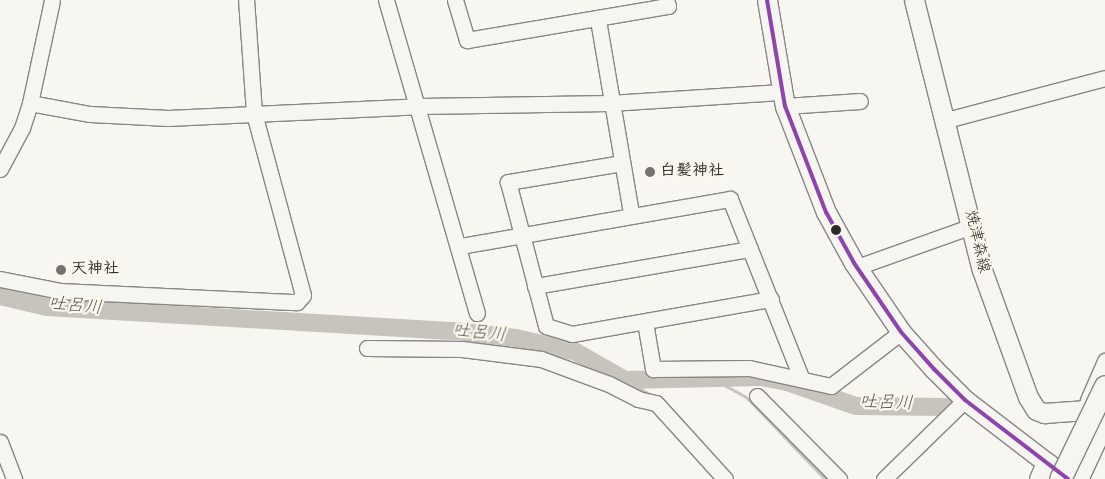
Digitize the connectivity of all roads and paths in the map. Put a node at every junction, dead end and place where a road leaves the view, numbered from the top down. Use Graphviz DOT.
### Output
graph roads {
  1 [pos="52,0"];
  2 [pos="246,0"];
  3 [pos="455,0"];
  4 [pos="666,0"];
  5 [pos="767,0"];
  6 [pos="914,0"];
  7 [pos="391,1"];
  8 [pos="598,20"];
  9 [pos="1105,78"];
  10 [pos="783,99"];
  11 [pos="860,101"];
  12 [pos="30,103"];
  13 [pos="610,103"];
  14 [pos="419,106"];
  15 [pos="255,116"];
  16 [pos="946,120"];
  17 [pos="622,163"];
  18 [pos="0,169"];
  19 [pos="631,214"];
  20 [pos="972,226"];
  21 [pos="522,234"];
  22 [pos="460,246"];
  23 [pos="750,249"];
  24 [pos="857,267"];
  25 [pos="0,279"];
  26 [pos="535,286"];
  27 [pos="771,299"];
  28 [pos="477,313"];
  29 [pos="645,322"];
  30 [pos="901,332"];
  31 [pos="367,348"];
  32 [pos="1105,361"];
  33 [pos="801,377"];
  34 [pos="1105,386"];
  35 [pos="960,394"];
  36 [pos="757,396"];
  37 [pos="1083,410"];
  38 [pos="1105,417"];
  39 [pos="1105,440"];
  40 [pos="0,442"];
  41 [pos="1049,474"];
  42 [pos="14,479"];
  43 [pos="725,479"];
  44 [pos="840,479"];
  45 [pos="884,479"];
  46 [pos="1068,479"];
  47 [pos="1077,479"];
  48 [pos="1087,479"];
  1 -- 12 [label="street"];
  2 -- 15 [label="street"];
  3 -- 8 [label="street"];
  4 -- 8 [label="street"];
  5 -- 10 [label="main road"];
  6 -- 16 [label="main road, 焼津森線"];
  7 -- 14 [label="street"];
  8 -- 13 [label="street"];
  9 -- 16 [label="street"];
  10 -- 11 [label="street"];
  10 -- 13 [label="street"];
  10 -- 24 [label="main road"];
  12 -- 15 [label="street"];
  12 -- 18 [label="street"];
  13 -- 14 [label="street"];
  13 -- 17 [label="street"];
  14 -- 15 [label="street"];
  14 -- 22 [label="street"];
  15 -- 25 [label="street"];
  16 -- 20 [label="main road, 焼津森線"];
  17 -- 19 [label="street"];
  17 -- 21 [label="street"];
  19 -- 21 [label="street"];
  19 -- 23 [label="street"];
  20 -- 24 [label="street"];
  20 -- 37 [label="main road, 焼津森線"];
  21 -- 22 [label="street"];
  21 -- 26 [label="street"];
  22 -- 28 [label="street"];
  23 -- 26 [label="street"];
  23 -- 27 [label="street"];
  24 -- 30 [label="main road"];
  26 -- 29 [label="street"];
  27 -- 29 [label="street"];
  27 -- 33 [label="street"];
  29 -- 33 [label="street"];
  30 -- 33 [label="street"];
  30 -- 35 [label="main road"];
  31 -- 43 [label="street"];
  32 -- 37 [label="street"];
  34 -- 41 [label="highway, bridge"];
  35 -- 41 [label="main road"];
  35 -- 45 [label="street"];
  36 -- 44 [label="street"];
  37 -- 38 [label="main road, 焼津森線"];
  38 -- 47 [label="highway"];
  39 -- 48 [label="main road"];
  40 -- 42 [label="street"];
  41 -- 46 [label="main road"];
}
